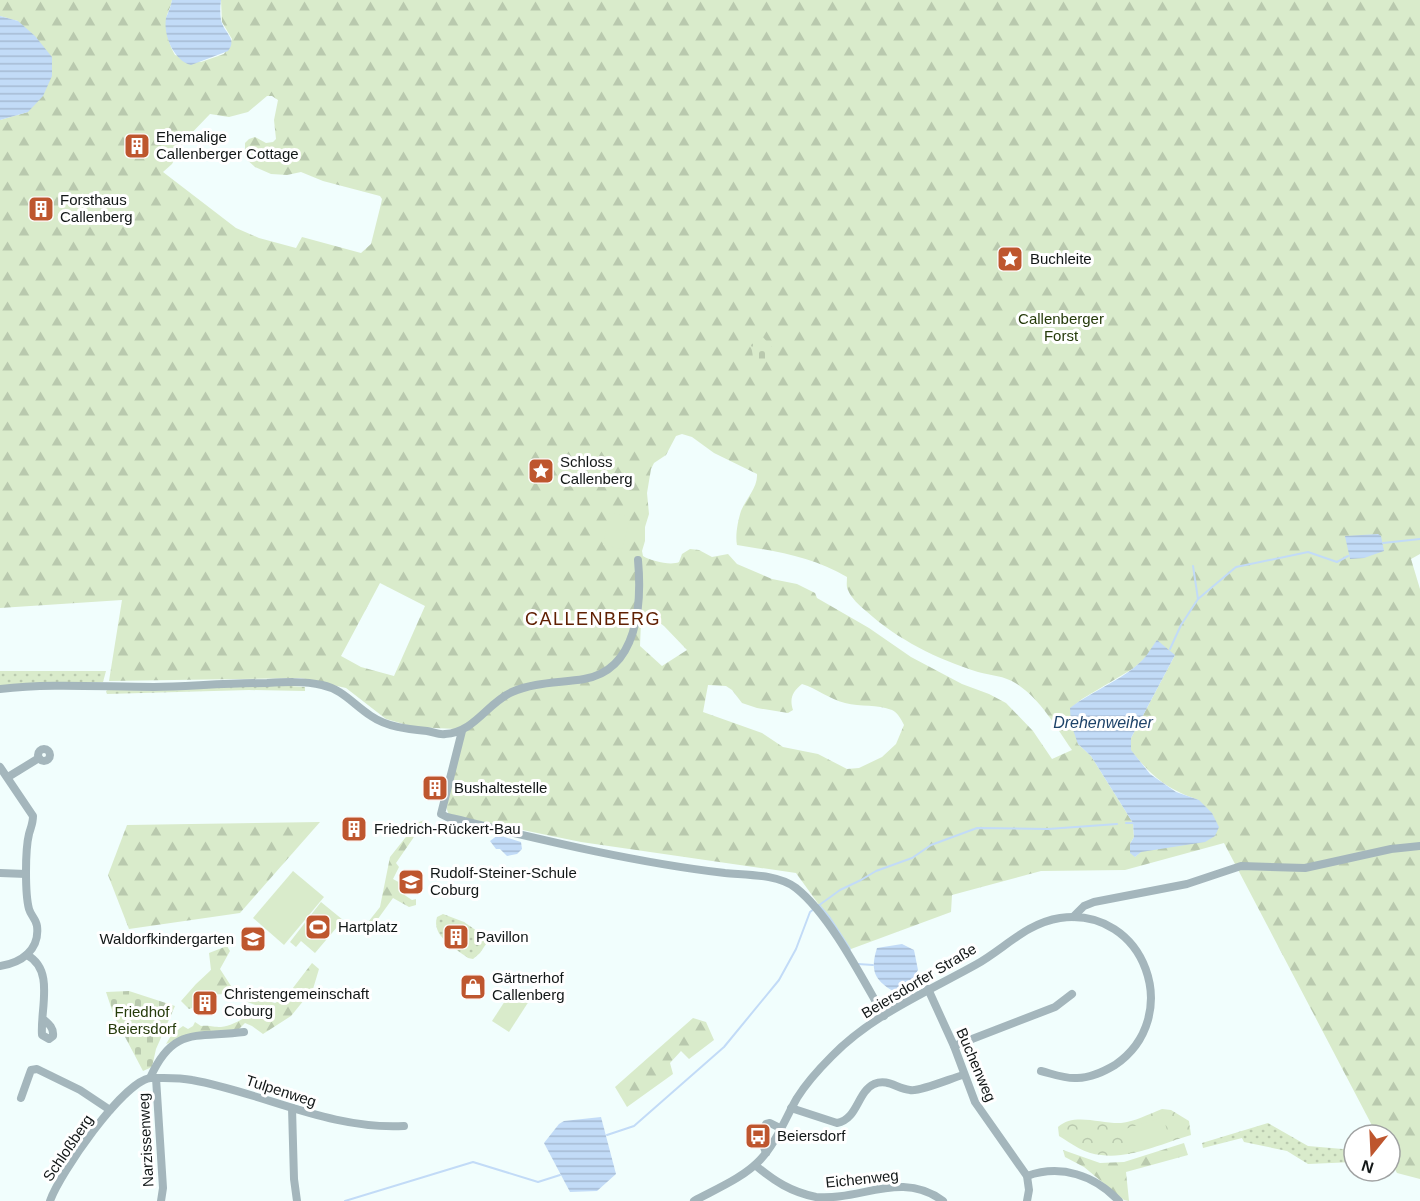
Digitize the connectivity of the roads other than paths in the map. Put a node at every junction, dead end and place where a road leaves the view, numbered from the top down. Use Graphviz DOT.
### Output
graph roads {
  1 [pos="638,560"];
  2 [pos="0,689"];
  3 [pos="462,731"];
  4 [pos="443,735"];
  5 [pos="456,750"];
  6 [pos="39,758"];
  7 [pos="0,767"];
  8 [pos="8,777"];
  9 [pos="1420,846"];
  10 [pos="0,873"];
  11 [pos="26,874"];
  12 [pos="1073,917"];
  13 [pos="27,956"];
  14 [pos="0,966"];
  15 [pos="928,989"];
  16 [pos="1072,994"];
  17 [pos="884,1016"];
  18 [pos="44,1019"];
  19 [pos="244,1032"];
  20 [pos="954,1046"];
  21 [pos="1041,1071"];
  22 [pos="963,1074"];
  23 [pos="153,1078"];
  24 [pos="21,1098"];
  25 [pos="292,1108"];
  26 [pos="791,1108"];
  27 [pos="110,1110"];
  28 [pos="404,1126"];
  29 [pos="780,1128"];
  30 [pos="766,1153"];
  31 [pos="754,1165"];
  32 [pos="1027,1176"];
  33 [pos="50,1201"];
  34 [pos="162,1201"];
  35 [pos="297,1201"];
  36 [pos="694,1201"];
  37 [pos="943,1201"];
  38 [pos="1027,1201"];
  39 [pos="1119,1201"];
  1 -- 3 [label="street"];
  2 -- 4 [label="street"];
  3 -- 4 [label="street"];
  3 -- 5 [label="street"];
  4 -- 5 [label="street"];
  5 -- 17 [label="street"];
  6 -- 8 [label="street"];
  7 -- 8 [label="street"];
  8 -- 11 [label="street"];
  9 -- 12 [label="street"];
  10 -- 11 [label="street"];
  11 -- 13 [label="street"];
  12 -- 15 [label="street, Beiersdorfer Straße"];
  12 -- 21 [label="street"];
  13 -- 14 [label="street"];
  13 -- 18 [label="street"];
  15 -- 17 [label="street, Beiersdorfer Straße"];
  15 -- 20 [label="street, Buchenweg"];
  16 -- 20 [label="street"];
  17 -- 26 [label="street, Beiersdorfer Straße"];
  19 -- 23 [label="street, Schloßberg"];
  20 -- 22 [label="street, Buchenweg"];
  22 -- 26 [label="street"];
  22 -- 32 [label="street, Buchenweg"];
  23 -- 25 [label="street, Tulpenweg"];
  23 -- 27 [label="street, Schloßberg"];
  23 -- 34 [label="street, Narzissenweg"];
  24 -- 27 [label="street, Schloßberg"];
  25 -- 28 [label="street, Tulpenweg"];
  25 -- 35 [label="street"];
  26 -- 29 [label="street, Beiersdorfer Straße"];
  27 -- 33 [label="street, Schloßberg"];
  29 -- 30 [label="street, Beiersdorfer Straße"];
  29 -- 30 [label="street"];
  30 -- 31 [label="street, Beiersdorfer Straße"];
  31 -- 36 [label="street, Beiersdorfer Straße"];
  31 -- 37 [label="street, Eichenweg"];
  32 -- 38 [label="street"];
  32 -- 39 [label="street"];
}
